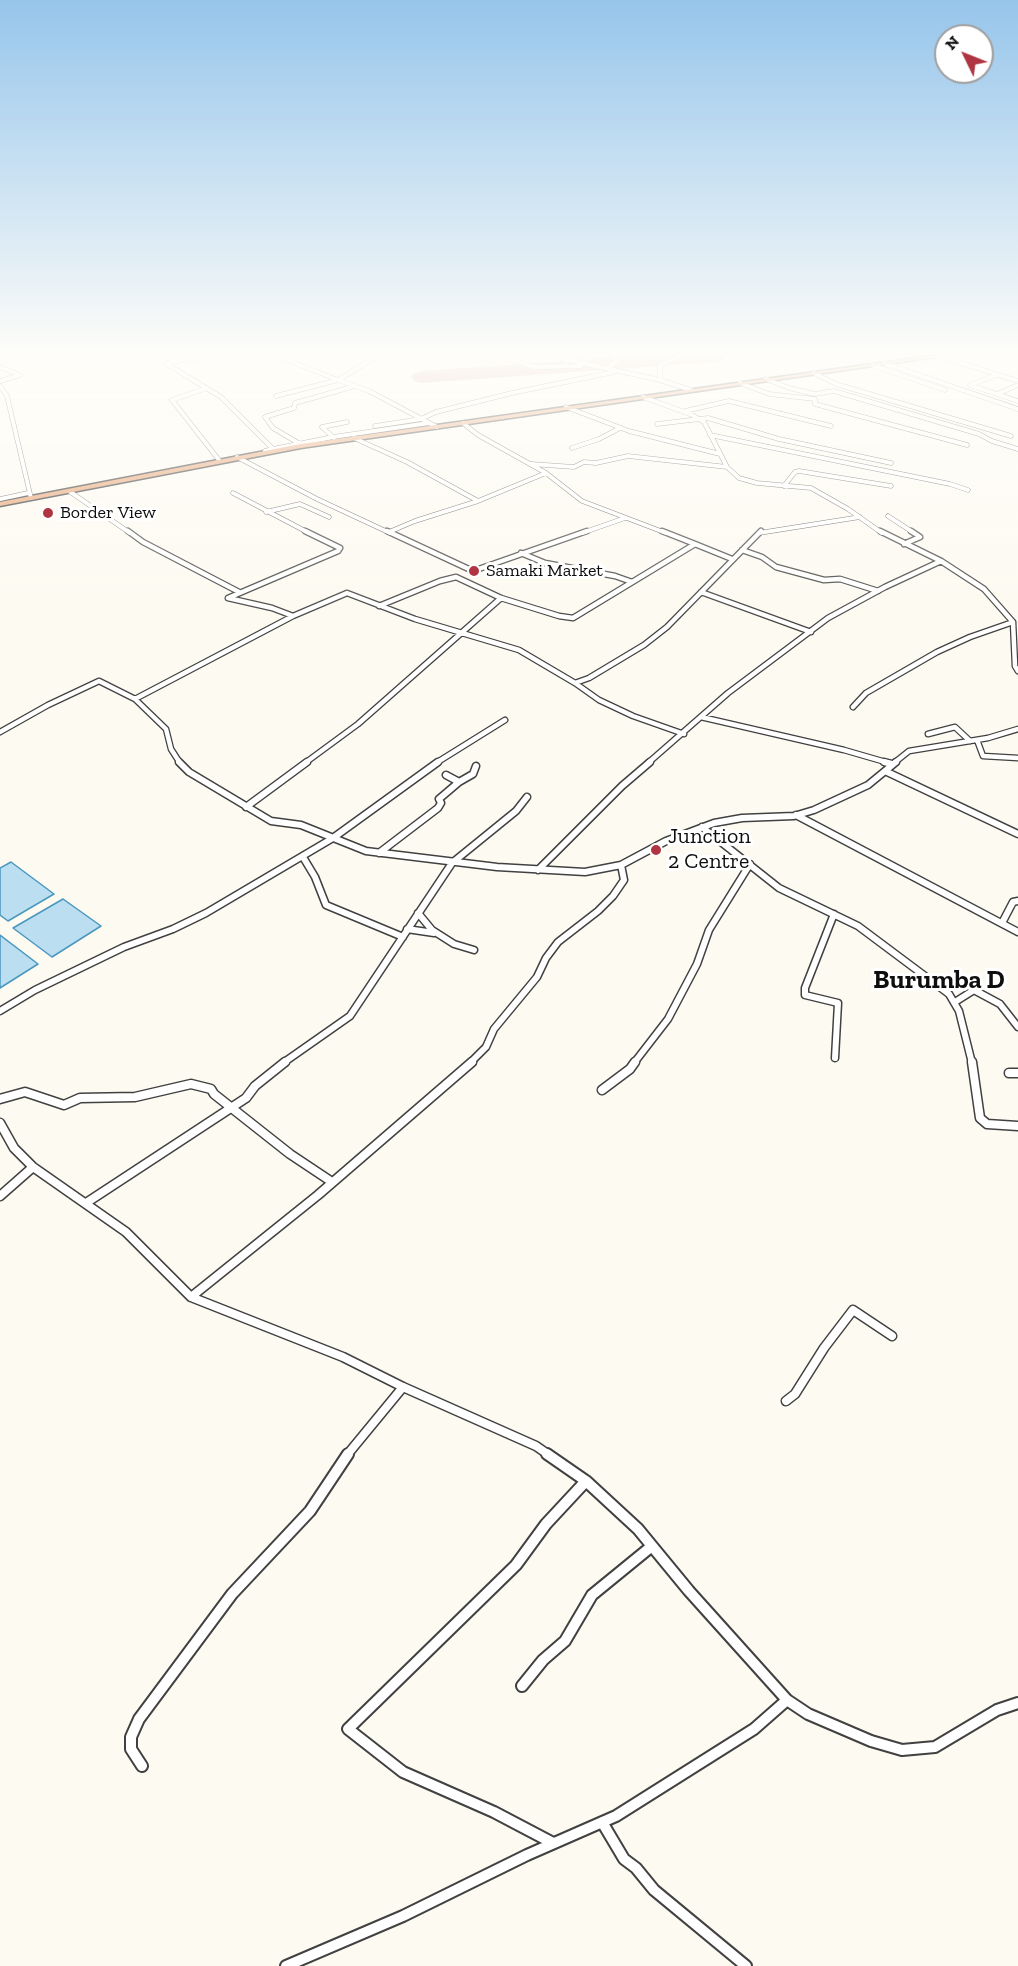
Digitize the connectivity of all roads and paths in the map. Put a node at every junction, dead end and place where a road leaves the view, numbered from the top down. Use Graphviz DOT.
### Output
graph roads {
  1 [pos="18,448"];
  2 [pos="209,448"];
  3 [pos="281,448"];
  4 [pos="376,448"];
  5 [pos="501,448"];
  6 [pos="696,448"];
  7 [pos="717,448"];
  8 [pos="770,448"];
  9 [pos="820,448"];
  10 [pos="269,450"];
  11 [pos="720,454"];
  12 [pos="237,457"];
  13 [pos="219,460"];
  14 [pos="891,463"];
  15 [pos="530,464"];
  16 [pos="727,467"];
  17 [pos="546,473"];
  18 [pos="784,486"];
  19 [pos="891,486"];
  20 [pos="968,490"];
  21 [pos="69,491"];
  22 [pos="233,493"];
  23 [pos="29,496"];
  24 [pos="0,499"];
  25 [pos="478,501"];
  26 [pos="0,504"];
  27 [pos="266,512"];
  28 [pos="888,516"];
  29 [pos="329,517"];
  30 [pos="860,517"];
  31 [pos="625,518"];
  32 [pos="388,532"];
  33 [pos="695,544"];
  34 [pos="904,544"];
  35 [pos="742,550"];
  36 [pos="522,554"];
  37 [pos="732,559"];
  38 [pos="940,561"];
  39 [pos="473,571"];
  40 [pos="456,577"];
  41 [pos="632,582"];
  42 [pos="878,591"];
  43 [pos="239,592"];
  44 [pos="701,592"];
  45 [pos="501,598"];
  46 [pos="379,606"];
  47 [pos="293,616"];
  48 [pos="1014,621"];
  49 [pos="811,632"];
  50 [pos="460,633"];
  51 [pos="1018,671"];
  52 [pos="575,683"];
  53 [pos="135,699"];
  54 [pos="853,707"];
  55 [pos="701,717"];
  56 [pos="505,720"];
  57 [pos="1018,729"];
  58 [pos="0,732"];
  59 [pos="684,734"];
  60 [pos="928,734"];
  61 [pos="974,741"];
  62 [pos="1018,758"];
  63 [pos="892,764"];
  64 [pos="476,766"];
  65 [pos="885,771"];
  66 [pos="446,776"];
  67 [pos="459,782"];
  68 [pos="527,797"];
  69 [pos="246,807"];
  70 [pos="796,816"];
  71 [pos="702,826"];
  72 [pos="1018,834"];
  73 [pos="333,838"];
  74 [pos="379,853"];
  75 [pos="303,857"];
  76 [pos="452,863"];
  77 [pos="750,864"];
  78 [pos="621,866"];
  79 [pos="538,870"];
  80 [pos="1018,901"];
  81 [pos="418,913"];
  82 [pos="834,914"];
  83 [pos="1002,923"];
  84 [pos="407,929"];
  85 [pos="1018,932"];
  86 [pos="442,936"];
  87 [pos="403,937"];
  88 [pos="474,950"];
  89 [pos="955,1002"];
  90 [pos="0,1011"];
  91 [pos="1018,1027"];
  92 [pos="835,1058"];
  93 [pos="1018,1072"];
  94 [pos="1009,1073"];
  95 [pos="602,1090"];
  96 [pos="0,1099"];
  97 [pos="231,1108"];
  98 [pos="0,1123"];
  99 [pos="1018,1126"];
  100 [pos="33,1167"];
  101 [pos="332,1182"];
  102 [pos="0,1196"];
  103 [pos="86,1203"];
  104 [pos="191,1297"];
  105 [pos="892,1335"];
  106 [pos="403,1387"];
  107 [pos="786,1401"];
  108 [pos="586,1481"];
  109 [pos="652,1546"];
  110 [pos="522,1686"];
  111 [pos="787,1700"];
  112 [pos="1018,1703"];
  113 [pos="142,1766"];
  114 [pos="602,1822"];
  115 [pos="553,1844"];
  116 [pos="286,1966"];
  117 [pos="746,1966"];
  1 -- 23 [label="street"];
  2 -- 13 [label="street"];
  3 -- 10 [label="highway"];
  4 -- 25 [label="street"];
  5 -- 15 [label="street"];
  6 -- 11 [label="street"];
  7 -- 11 [label="street"];
  8 -- 20 [label="street"];
  9 -- 14 [label="street"];
  10 -- 12 [label="highway"];
  11 -- 16 [label="street"];
  12 -- 13 [label="highway"];
  12 -- 32 [label="street"];
  13 -- 21 [label="highway"];
  15 -- 16 [label="street"];
  15 -- 17 [label="street"];
  16 -- 18 [label="street"];
  17 -- 25 [label="street"];
  17 -- 31 [label="street"];
  18 -- 19 [label="street"];
  18 -- 30 [label="street"];
  21 -- 23 [label="highway"];
  21 -- 43 [label="street"];
  22 -- 27 [label="street"];
  23 -- 24 [label="street"];
  23 -- 26 [label="highway"];
  25 -- 32 [label="street"];
  27 -- 29 [label="street"];
  27 -- 43 [label="street"];
  28 -- 34 [label="street"];
  30 -- 34 [label="street"];
  30 -- 35 [label="street"];
  31 -- 33 [label="street"];
  31 -- 36 [label="street"];
  32 -- 39 [label="street"];
  33 -- 37 [label="street"];
  33 -- 41 [label="street"];
  34 -- 38 [label="street"];
  35 -- 37 [label="street"];
  35 -- 42 [label="street"];
  36 -- 39 [label="street"];
  36 -- 41 [label="street"];
  37 -- 44 [label="street"];
  38 -- 42 [label="street"];
  38 -- 48 [label="street"];
  39 -- 40 [label="street"];
  40 -- 45 [label="street"];
  40 -- 46 [label="street"];
  41 -- 45 [label="street"];
  42 -- 49 [label="street"];
  43 -- 47 [label="street"];
  44 -- 49 [label="street"];
  44 -- 52 [label="street"];
  45 -- 50 [label="street"];
  46 -- 47 [label="street"];
  46 -- 50 [label="street"];
  47 -- 53 [label="street"];
  48 -- 51 [label="street"];
  48 -- 54 [label="street"];
  49 -- 55 [label="street"];
  50 -- 52 [label="street"];
  50 -- 69 [label="street"];
  52 -- 59 [label="street"];
  53 -- 58 [label="street"];
  53 -- 69 [label="street"];
  55 -- 59 [label="street"];
  55 -- 63 [label="street"];
  56 -- 73 [label="street"];
  57 -- 61 [label="street"];
  59 -- 79 [label="street"];
  60 -- 61 [label="street"];
  61 -- 62 [label="street"];
  61 -- 63 [label="street"];
  63 -- 65 [label="street"];
  64 -- 67 [label="street"];
  65 -- 70 [label="street"];
  65 -- 72 [label="street"];
  66 -- 67 [label="street"];
  67 -- 74 [label="street"];
  68 -- 76 [label="street"];
  69 -- 73 [label="street"];
  70 -- 71 [label="street"];
  70 -- 83 [label="street"];
  71 -- 77 [label="street"];
  71 -- 78 [label="street"];
  73 -- 74 [label="street"];
  73 -- 75 [label="street"];
  74 -- 76 [label="street"];
  75 -- 87 [label="street"];
  75 -- 90 [label="street"];
  76 -- 79 [label="street"];
  76 -- 81 [label="street"];
  77 -- 82 [label="street"];
  77 -- 95 [label="street"];
  78 -- 79 [label="street"];
  78 -- 101 [label="street"];
  80 -- 83 [label="street"];
  81 -- 84 [label="street"];
  81 -- 86 [label="street"];
  82 -- 89 [label="street"];
  82 -- 92 [label="street"];
  83 -- 85 [label="street"];
  84 -- 86 [label="street"];
  84 -- 87 [label="street"];
  86 -- 88 [label="street"];
  87 -- 97 [label="street"];
  89 -- 91 [label="street"];
  89 -- 99 [label="street"];
  93 -- 94 [label="street"];
  96 -- 97 [label="street"];
  97 -- 101 [label="street"];
  97 -- 103 [label="street"];
  98 -- 100 [label="street"];
  100 -- 102 [label="street"];
  100 -- 103 [label="street"];
  101 -- 104 [label="street"];
  103 -- 104 [label="street"];
  104 -- 106 [label="street"];
  105 -- 107 [label="street"];
  106 -- 108 [label="street"];
  106 -- 113 [label="street"];
  108 -- 109 [label="street"];
  108 -- 115 [label="street"];
  109 -- 110 [label="street"];
  109 -- 111 [label="street"];
  111 -- 112 [label="street"];
  111 -- 114 [label="street"];
  114 -- 115 [label="street"];
  114 -- 117 [label="street"];
  115 -- 116 [label="street"];
}
